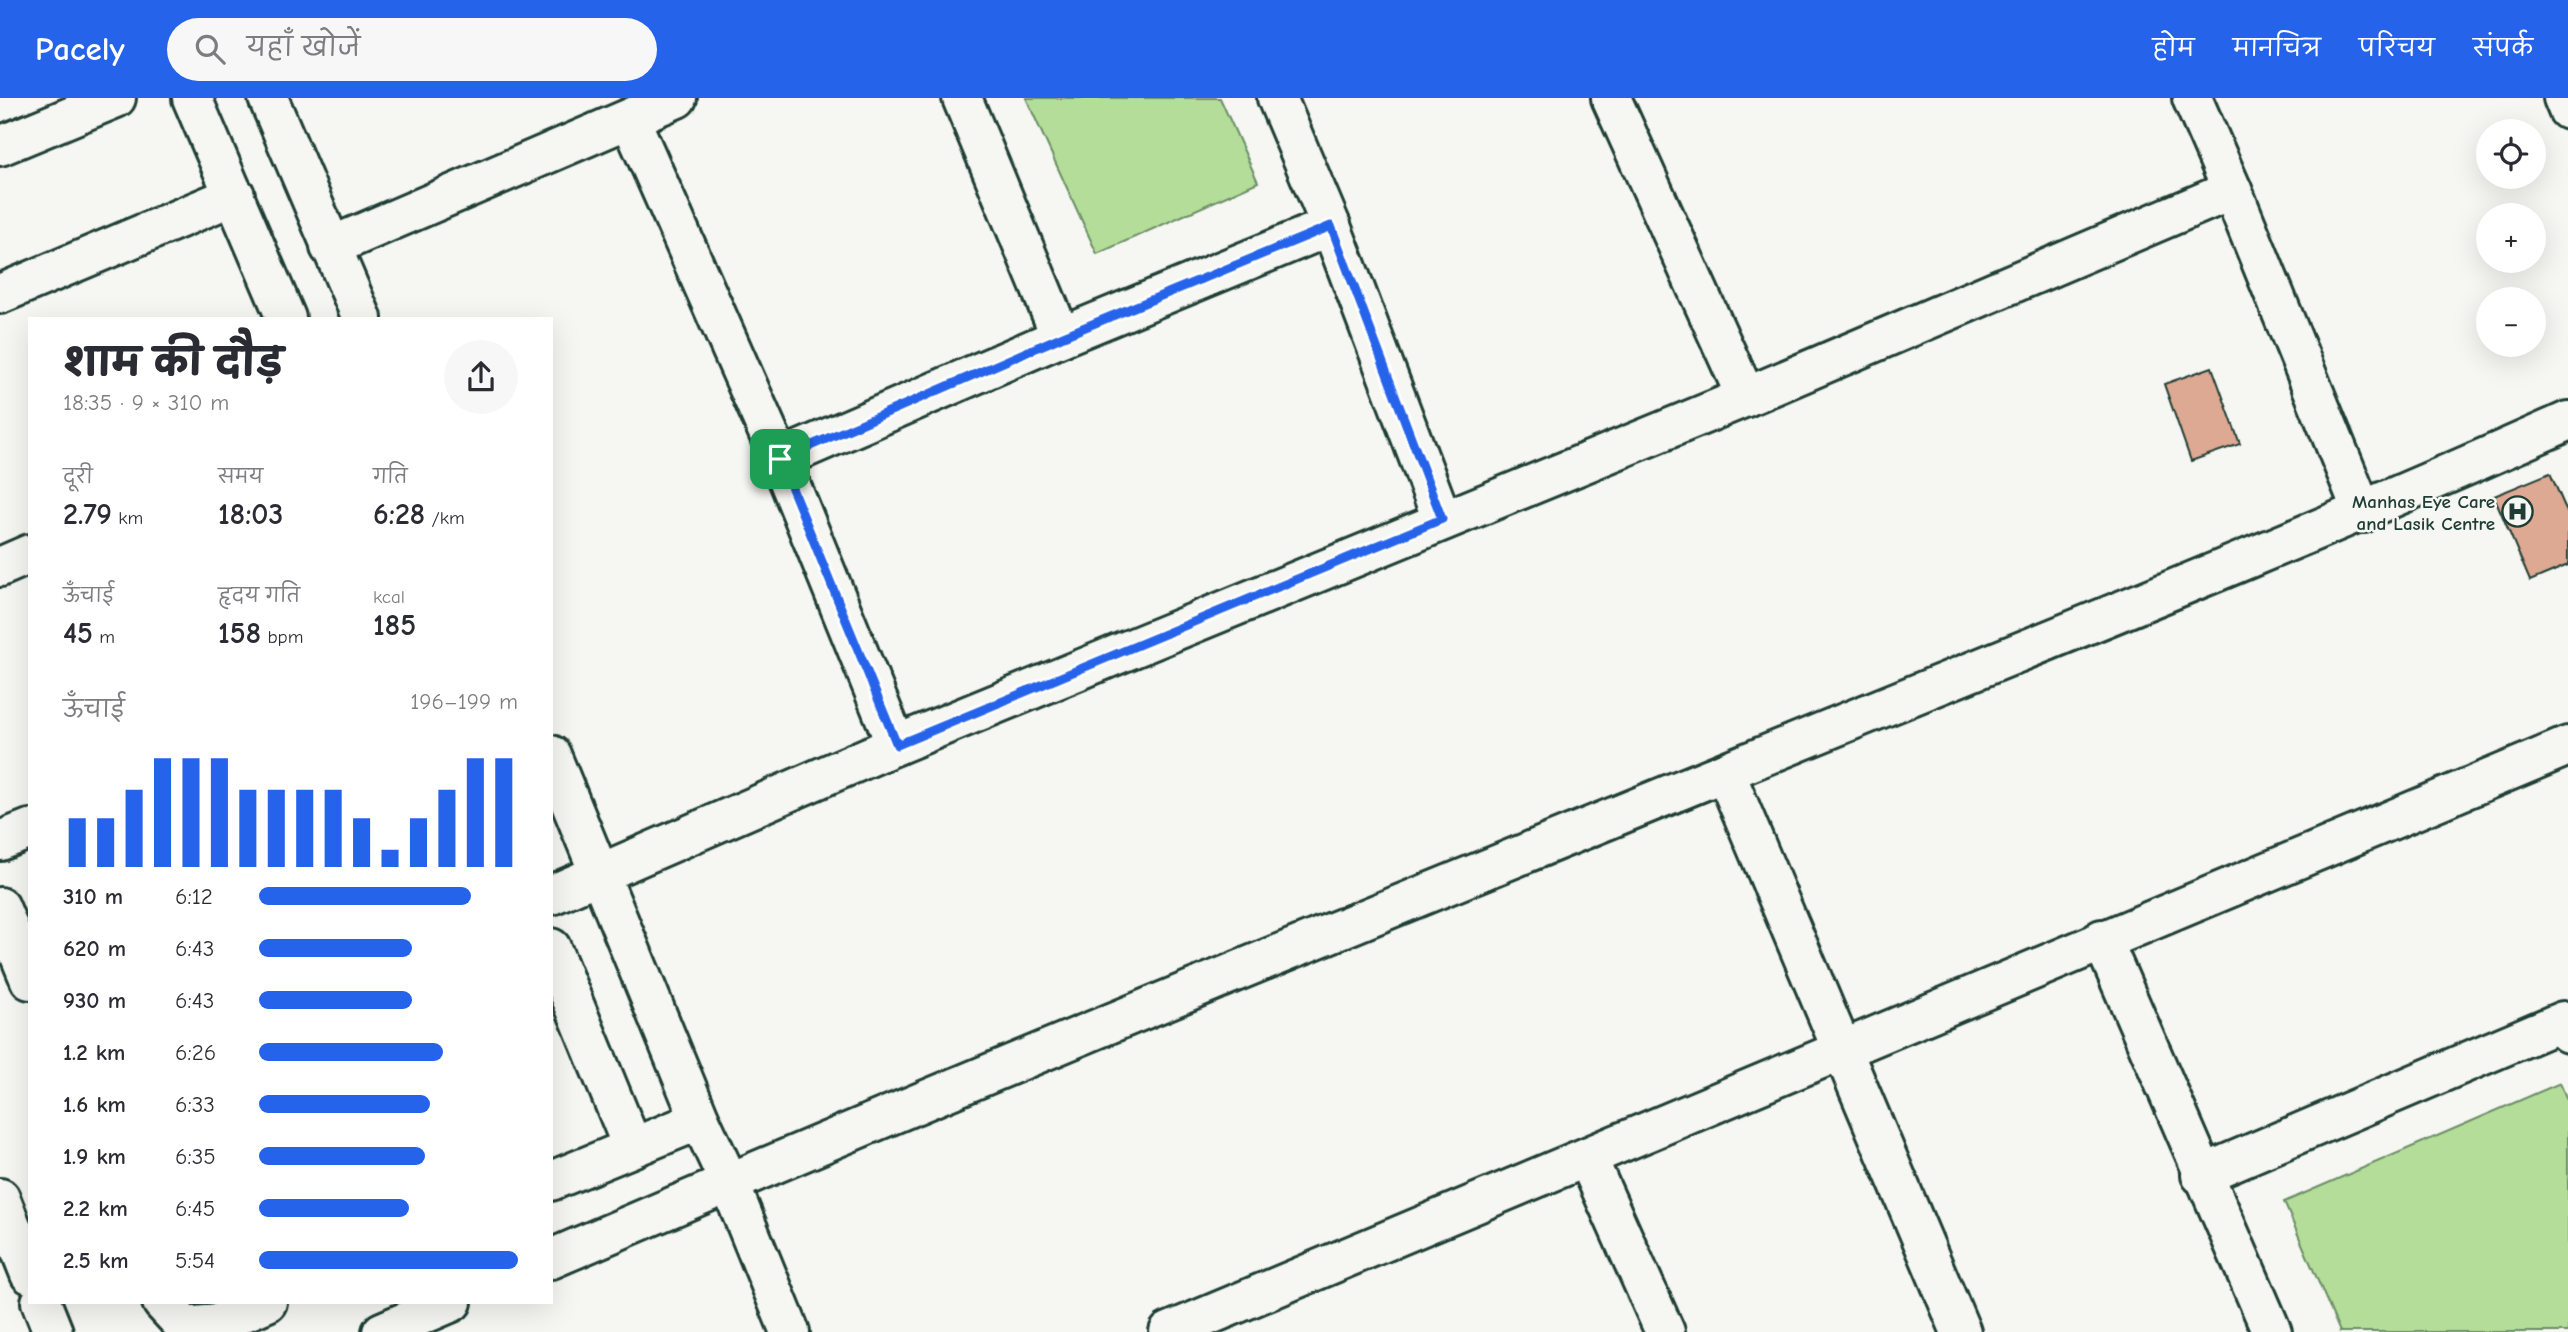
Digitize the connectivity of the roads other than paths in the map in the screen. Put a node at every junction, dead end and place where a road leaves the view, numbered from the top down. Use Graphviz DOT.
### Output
graph roads {
  1 [pos="116,98"];
  2 [pos="192,98"];
  3 [pos="268,98"];
  4 [pos="677,98"];
  5 [pos="962,98"];
  6 [pos="1277,98"];
  7 [pos="2192,98"];
  8 [pos="2563,98"];
  9 [pos="1618,100"];
  10 [pos="2568,110"];
  11 [pos="630,119"];
  12 [pos="0,146"];
  13 [pos="2232,190"];
  14 [pos="235,195"];
  15 [pos="1331,226"];
  16 [pos="330,247"];
  17 [pos="0,293"];
  18 [pos="286,317"];
  19 [pos="362,317"];
  20 [pos="1061,337"];
  21 [pos="1746,397"];
  22 [pos="2568,421"];
  23 [pos="780,459"];
  24 [pos="2362,513"];
  25 [pos="1442,519"];
  26 [pos="28,555"];
  27 [pos="0,567"];
  28 [pos="897,745"];
  29 [pos="2568,746"];
  30 [pos="553,759"];
  31 [pos="1725,772"];
  32 [pos="28,830"];
  33 [pos="0,841"];
  34 [pos="600,874"];
  35 [pos="553,894"];
  36 [pos="0,907"];
  37 [pos="2102,939"];
  38 [pos="553,953"];
  39 [pos="28,976"];
  40 [pos="2566,1024"];
  41 [pos="1840,1049"];
  42 [pos="700,1121"];
  43 [pos="632,1146"];
  44 [pos="1587,1157"];
  45 [pos="2201,1175"];
  46 [pos="553,1180"];
  47 [pos="729,1182"];
  48 [pos="0,1198"];
  49 [pos="553,1258"];
  50 [pos="28,1269"];
  51 [pos="42,1304"];
  52 [pos="164,1304"];
  53 [pos="262,1304"];
  54 [pos="447,1304"];
  55 [pos="53,1332"];
  56 [pos="383,1332"];
  57 [pos="790,1332"];
  58 [pos="1169,1332"];
  59 [pos="1665,1332"];
  60 [pos="1961,1332"];
  61 [pos="2272,1332"];
  1 -- 12 [label="street"];
  2 -- 14 [label="street"];
  3 -- 16 [label="street"];
  4 -- 11 [label="street"];
  5 -- 20 [label="street"];
  6 -- 15 [label="street"];
  7 -- 13 [label="street"];
  8 -- 10 [label="street"];
  9 -- 21 [label="street"];
  11 -- 16 [label="street"];
  11 -- 23 [label="street"];
  13 -- 21 [label="street"];
  13 -- 24 [label="street"];
  14 -- 17 [label="street"];
  14 -- 18 [label="street"];
  15 -- 20 [label="street"];
  15 -- 25 [label="street"];
  16 -- 19 [label="street"];
  20 -- 23 [label="street"];
  21 -- 25 [label="street"];
  22 -- 24 [label="street"];
  23 -- 28 [label="street"];
  24 -- 31 [label="street"];
  25 -- 28 [label="street"];
  26 -- 27 [label="street"];
  28 -- 34 [label="street"];
  29 -- 37 [label="street"];
  30 -- 34 [label="street"];
  31 -- 41 [label="street"];
  31 -- 47 [label="street"];
  32 -- 33 [label="street"];
  34 -- 35 [label="street"];
  34 -- 42 [label="street"];
  36 -- 39 [label="street"];
  37 -- 41 [label="street"];
  37 -- 45 [label="street"];
  38 -- 43 [label="street"];
  40 -- 45 [label="street"];
  41 -- 44 [label="street"];
  41 -- 60 [label="street"];
  42 -- 43 [label="street"];
  42 -- 47 [label="street"];
  43 -- 46 [label="street"];
  44 -- 58 [label="street"];
  44 -- 59 [label="street"];
  45 -- 61 [label="street"];
  47 -- 49 [label="street"];
  47 -- 57 [label="street"];
  48 -- 50 [label="street"];
  51 -- 55 [label="street"];
  52 -- 53 [label="street"];
  54 -- 56 [label="street"];
}
